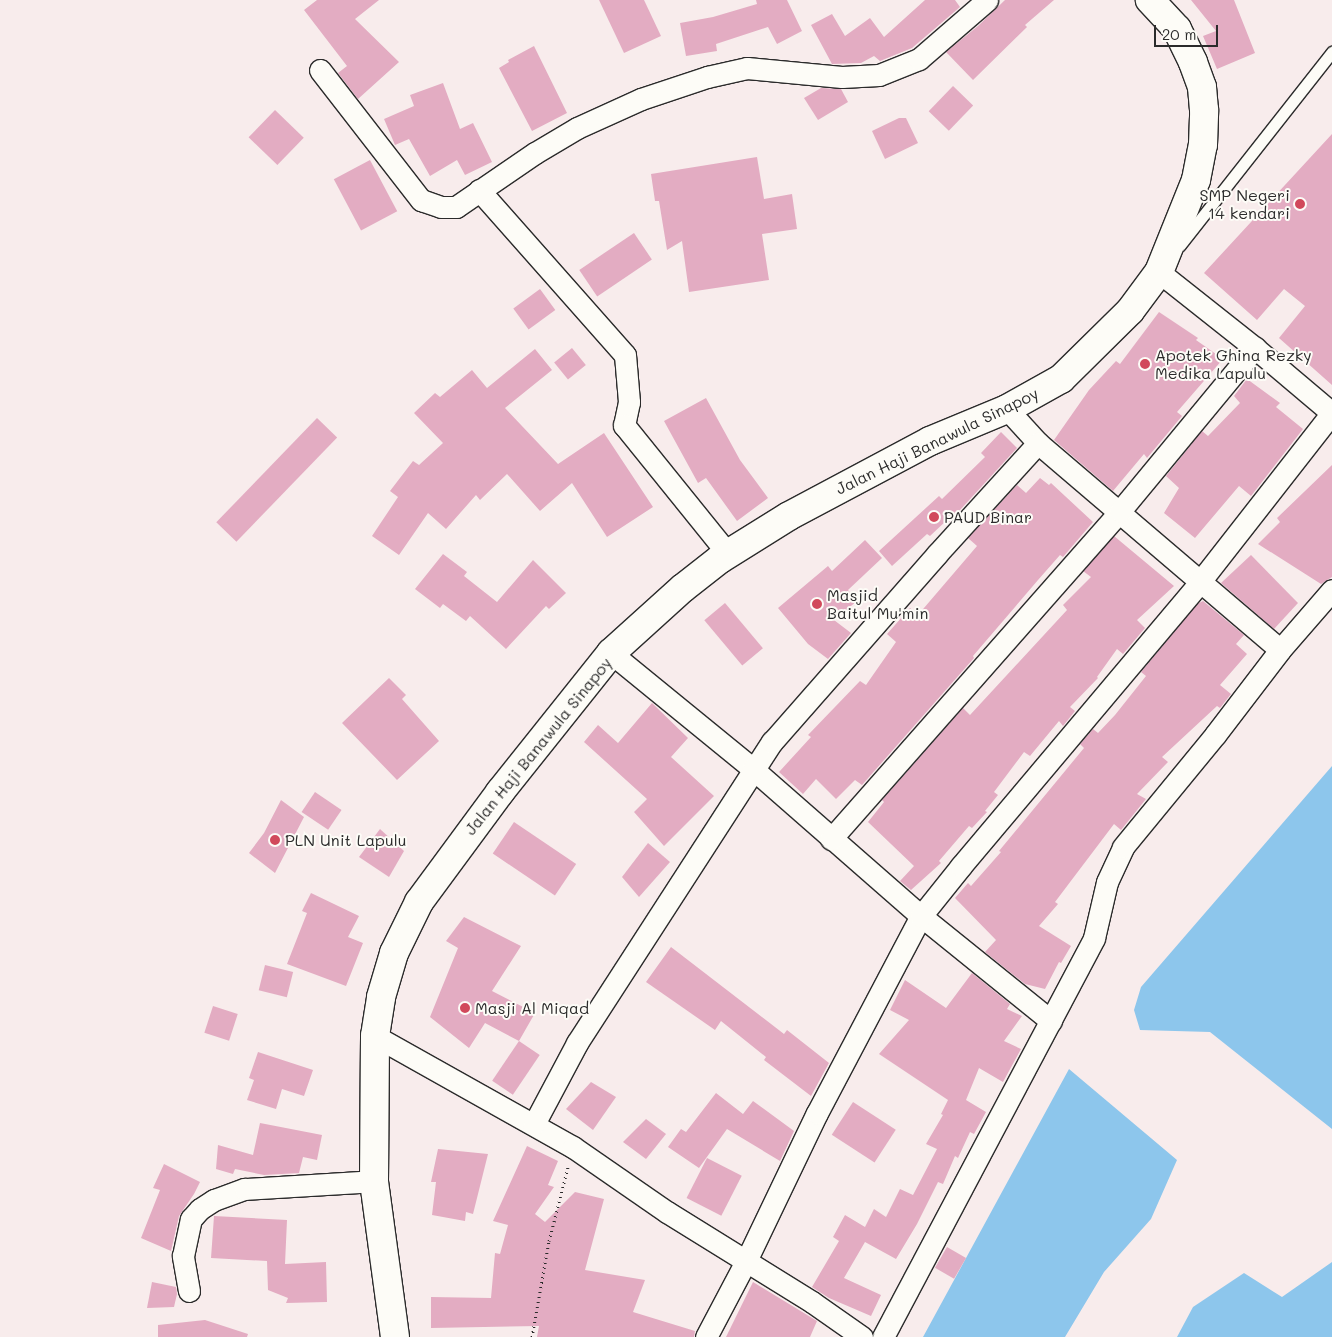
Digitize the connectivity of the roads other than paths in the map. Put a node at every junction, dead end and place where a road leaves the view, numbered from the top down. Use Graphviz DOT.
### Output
graph roads {
  1 [pos="987,0"];
  2 [pos="1150,0"];
  3 [pos="1332,52"];
  4 [pos="320,70"];
  5 [pos="479,190"];
  6 [pos="1159,272"];
  7 [pos="1255,348"];
  8 [pos="1008,409"];
  9 [pos="1332,413"];
  10 [pos="1038,443"];
  11 [pos="1120,511"];
  12 [pos="728,554"];
  13 [pos="1199,583"];
  14 [pos="1332,590"];
  15 [pos="1280,650"];
  16 [pos="611,653"];
  17 [pos="753,769"];
  18 [pos="831,839"];
  19 [pos="921,916"];
  20 [pos="1051,1021"];
  21 [pos="375,1036"];
  22 [pos="534,1124"];
  23 [pos="374,1181"];
  24 [pos="746,1262"];
  25 [pos="189,1291"];
  26 [pos="395,1337"];
  27 [pos="706,1337"];
  28 [pos="862,1337"];
  29 [pos="883,1337"];
  1 -- 5 [label="street"];
  2 -- 6 [label="highway, Jalan Haji Banawula Sinapoy"];
  3 -- 6 [label="lane"];
  4 -- 5 [label="street"];
  5 -- 12 [label="street"];
  6 -- 7 [label="street"];
  6 -- 8 [label="highway, Jalan Haji Banawula Sinapoy"];
  7 -- 9 [label="street"];
  7 -- 11 [label="street"];
  8 -- 10 [label="street"];
  8 -- 12 [label="highway, Jalan Haji Banawula Sinapoy"];
  9 -- 13 [label="street"];
  10 -- 11 [label="street"];
  10 -- 17 [label="street"];
  11 -- 13 [label="street"];
  11 -- 18 [label="street"];
  12 -- 16 [label="highway, Jalan Haji Banawula Sinapoy"];
  13 -- 15 [label="street"];
  13 -- 19 [label="street"];
  14 -- 15 [label="street"];
  15 -- 20 [label="street"];
  16 -- 17 [label="street"];
  16 -- 21 [label="highway, Jalan Haji Banawula Sinapoy"];
  17 -- 18 [label="street"];
  17 -- 22 [label="street"];
  18 -- 19 [label="street"];
  19 -- 20 [label="street"];
  19 -- 24 [label="street"];
  20 -- 29 [label="street"];
  21 -- 22 [label="street"];
  21 -- 23 [label="highway, Jalan Haji Banawula Sinapoy"];
  22 -- 24 [label="street"];
  23 -- 25 [label="street"];
  23 -- 26 [label="highway, Jalan Haji Banawula Sinapoy"];
  24 -- 27 [label="street"];
  24 -- 28 [label="street"];
}
